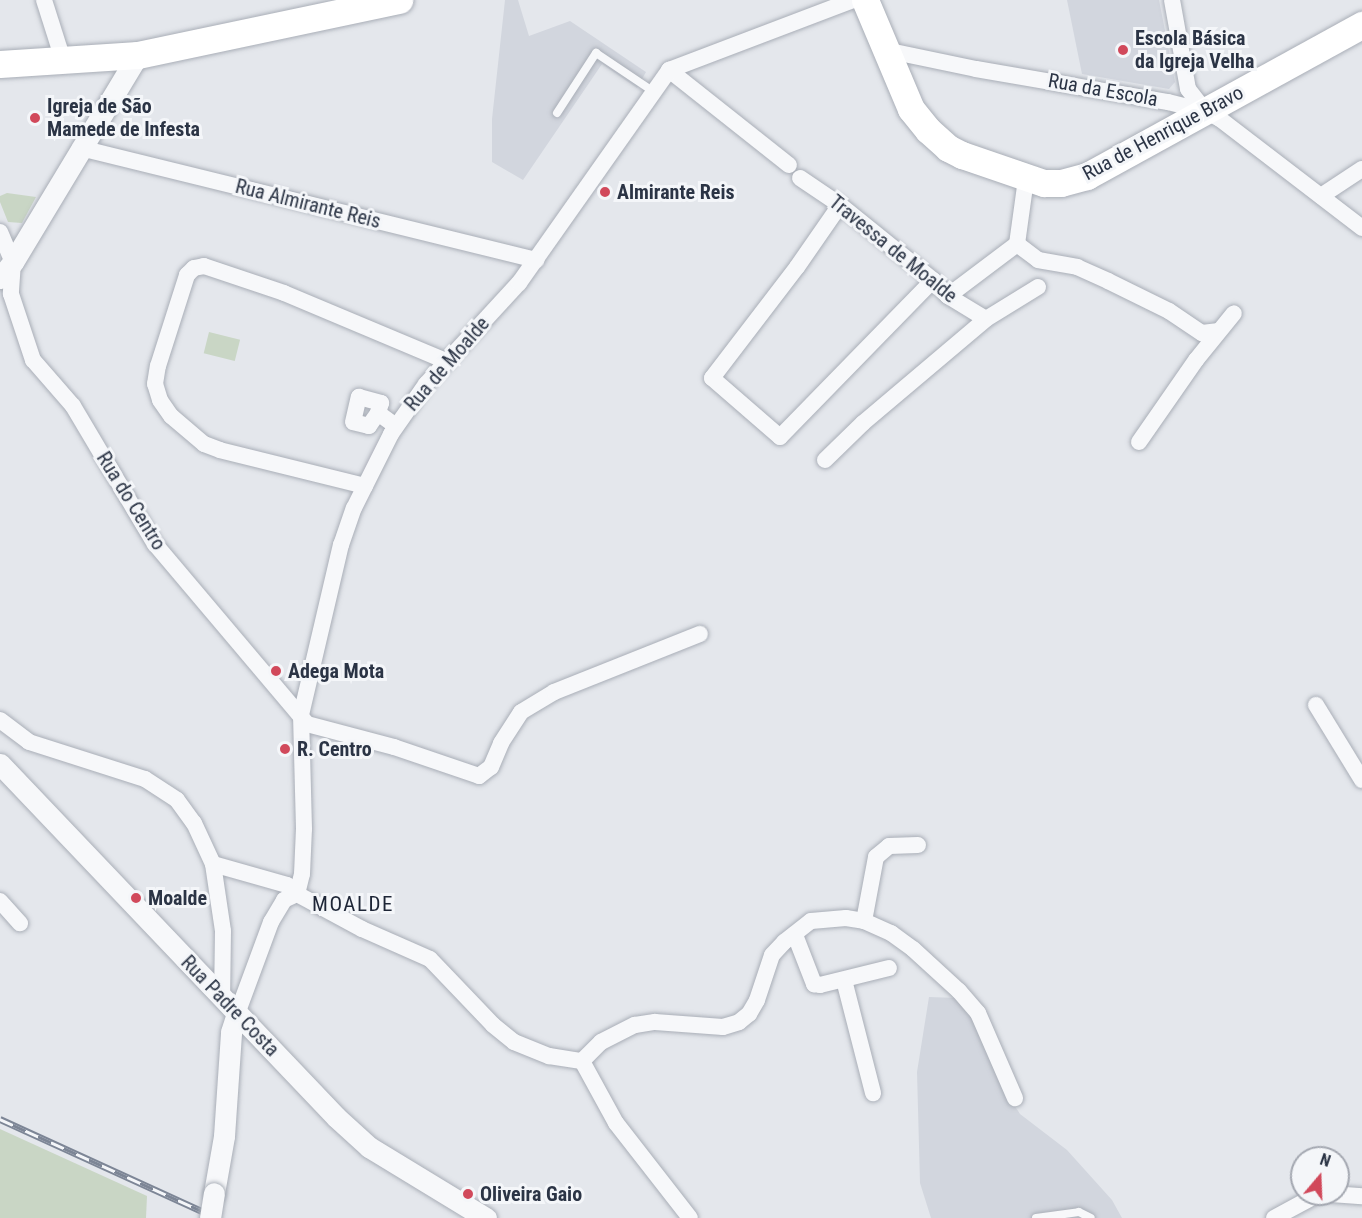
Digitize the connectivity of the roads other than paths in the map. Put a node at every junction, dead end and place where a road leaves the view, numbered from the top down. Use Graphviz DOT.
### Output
graph roads {
  1 [pos="44,0"];
  2 [pos="399,0"];
  3 [pos="853,0"];
  4 [pos="865,0"];
  5 [pos="1172,0"];
  6 [pos="1362,25"];
  7 [pos="885,50"];
  8 [pos="138,55"];
  9 [pos="108,57"];
  10 [pos="63,60"];
  11 [pos="0,64"];
  12 [pos="669,70"];
  13 [pos="654,92"];
  14 [pos="105,105"];
  15 [pos="1205,111"];
  16 [pos="557,112"];
  17 [pos="80,148"];
  18 [pos="789,165"];
  19 [pos="1362,169"];
  20 [pos="800,178"];
  21 [pos="1026,179"];
  22 [pos="1321,196"];
  23 [pos="840,205"];
  24 [pos="1362,228"];
  25 [pos="0,232"];
  26 [pos="1017,244"];
  27 [pos="536,261"];
  28 [pos="6,270"];
  29 [pos="933,280"];
  30 [pos="1038,287"];
  31 [pos="948,296"];
  32 [pos="1234,313"];
  33 [pos="986,319"];
  34 [pos="1219,331"];
  35 [pos="446,361"];
  36 [pos="378,413"];
  37 [pos="396,426"];
  38 [pos="1139,442"];
  39 [pos="825,460"];
  40 [pos="365,486"];
  41 [pos="700,634"];
  42 [pos="1317,705"];
  43 [pos="301,715"];
  44 [pos="0,720"];
  45 [pos="0,764"];
  46 [pos="1362,780"];
  47 [pos="918,845"];
  48 [pos="213,864"];
  49 [pos="297,894"];
  50 [pos="0,901"];
  51 [pos="864,921"];
  52 [pos="20,924"];
  53 [pos="795,935"];
  54 [pos="889,968"];
  55 [pos="844,980"];
  56 [pos="230,1007"];
  57 [pos="266,1044"];
  58 [pos="582,1061"];
  59 [pos="229,1064"];
  60 [pos="873,1093"];
  61 [pos="1015,1098"];
  62 [pos="1296,1206"];
  63 [pos="1059,1216"];
  64 [pos="210,1218"];
  65 [pos="486,1218"];
  66 [pos="690,1218"];
  67 [pos="1036,1218"];
  68 [pos="1091,1218"];
  69 [pos="1274,1218"];
  1 -- 10 [label="street"];
  2 -- 8 [label="main road"];
  3 -- 12 [label="street"];
  4 -- 7 [label="main road, Rua de Henrique Bravo"];
  5 -- 15 [label="street, Rua da Escola"];
  6 -- 15 [label="main road, Rua de Henrique Bravo"];
  7 -- 15 [label="street, Rua da Escola"];
  7 -- 21 [label="main road, Rua de Henrique Bravo"];
  8 -- 9 [label="main road"];
  8 -- 14 [label="street"];
  9 -- 10 [label="main road"];
  9 -- 14 [label="street"];
  10 -- 11 [label="main road"];
  12 -- 13 [label="street, Rua de Moalde"];
  12 -- 18 [label="street"];
  13 -- 16 [label="lane"];
  13 -- 27 [label="street, Rua de Moalde"];
  14 -- 17 [label="street"];
  15 -- 21 [label="main road, Rua de Henrique Bravo"];
  15 -- 22 [label="street"];
  17 -- 27 [label="street, Rua Almirante Reis"];
  17 -- 28 [label="street"];
  19 -- 22 [label="street"];
  20 -- 23 [label="street, Travessa de Moalde"];
  21 -- 26 [label="street"];
  22 -- 24 [label="street"];
  23 -- 29 [label="street, Travessa de Moalde"];
  23 -- 29 [label="street"];
  25 -- 28 [label="street"];
  26 -- 31 [label="street"];
  26 -- 34 [label="street"];
  27 -- 35 [label="street, Rua de Moalde"];
  28 -- 43 [label="street, Rua do Centro"];
  29 -- 31 [label="street, Travessa de Moalde"];
  30 -- 33 [label="street"];
  31 -- 33 [label="street, Travessa de Moalde"];
  32 -- 34 [label="street"];
  33 -- 39 [label="street"];
  34 -- 38 [label="street"];
  35 -- 37 [label="street, Rua de Moalde"];
  35 -- 40 [label="street"];
  36 -- 37 [label="street"];
  37 -- 40 [label="street, Rua de Moalde"];
  40 -- 43 [label="street, Rua de Moalde"];
  41 -- 43 [label="street, Rua do Centro"];
  42 -- 46 [label="street"];
  43 -- 49 [label="street, Rua de Moalde"];
  44 -- 48 [label="street"];
  45 -- 56 [label="street, Rua Padre Costa"];
  47 -- 51 [label="street"];
  48 -- 49 [label="street"];
  48 -- 56 [label="street"];
  49 -- 56 [label="street"];
  49 -- 58 [label="street"];
  50 -- 52 [label="street"];
  51 -- 53 [label="street"];
  51 -- 61 [label="street"];
  53 -- 55 [label="street"];
  53 -- 58 [label="street"];
  54 -- 55 [label="street"];
  55 -- 60 [label="street"];
  56 -- 57 [label="street, Rua Padre Costa"];
  56 -- 59 [label="street"];
  57 -- 59 [label="street"];
  57 -- 65 [label="street, Rua Padre Costa"];
  58 -- 66 [label="street"];
  59 -- 64 [label="street, bridge"];
  62 -- 69 [label="street"];
  63 -- 67 [label="lane"];
  63 -- 68 [label="lane"];
}
